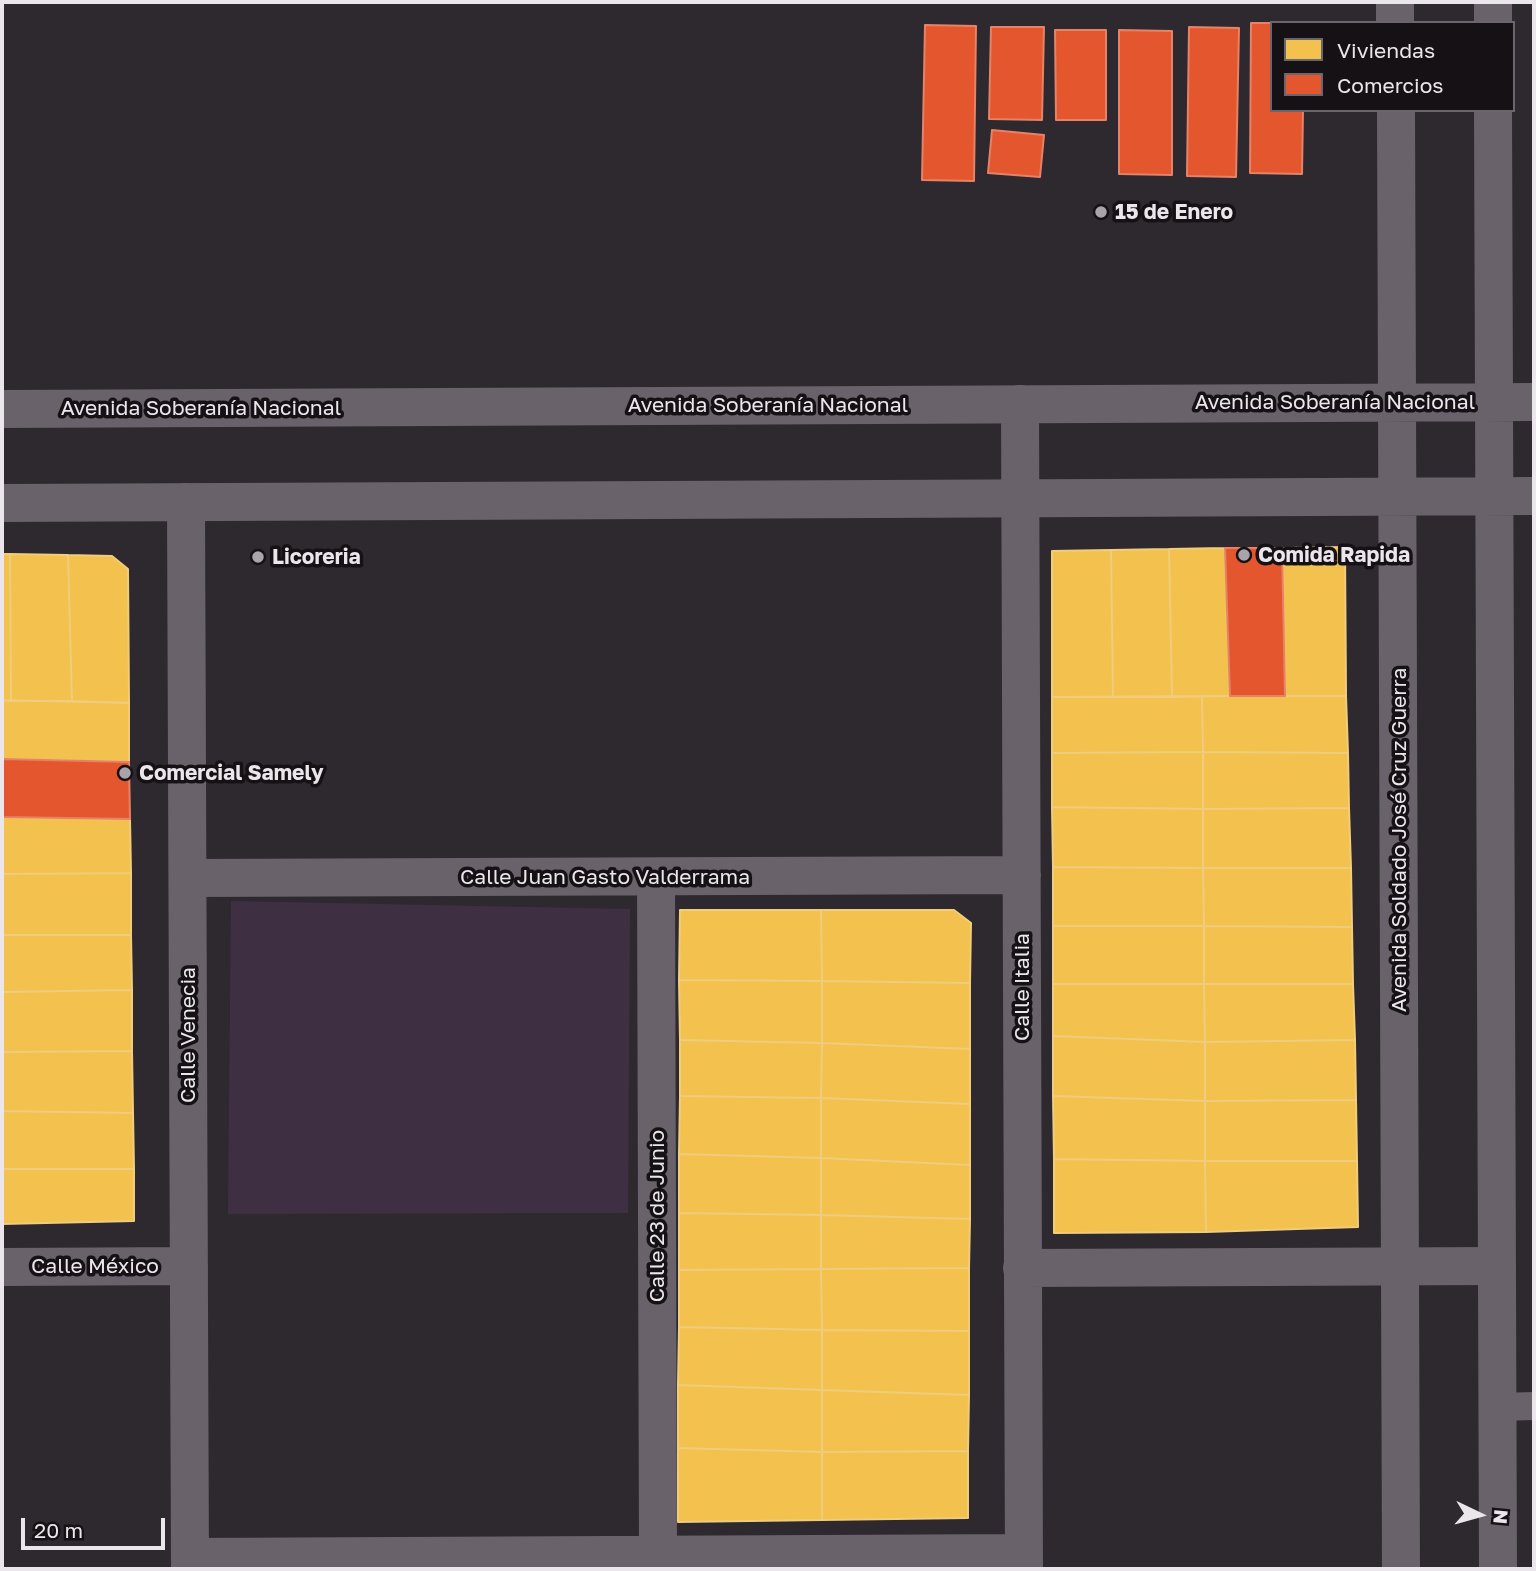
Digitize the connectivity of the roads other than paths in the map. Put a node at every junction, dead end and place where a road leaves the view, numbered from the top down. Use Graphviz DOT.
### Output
graph roads {
  1 [pos="1395,2"];
  2 [pos="1493,2"];
  3 [pos="1395,21"];
  4 [pos="1493,21"];
  5 [pos="1396,112"];
  6 [pos="1493,112"];
  7 [pos="1397,402"];
  8 [pos="1494,402"];
  9 [pos="1534,402"];
  10 [pos="1020,404"];
  11 [pos="2,409"];
  12 [pos="1495,496"];
  13 [pos="1534,496"];
  14 [pos="1397,497"];
  15 [pos="1020,498"];
  16 [pos="186,502"];
  17 [pos="2,503"];
  18 [pos="1021,875"];
  19 [pos="656,877"];
  20 [pos="188,878"];
  21 [pos="189,1266"];
  22 [pos="1400,1266"];
  23 [pos="1497,1266"];
  24 [pos="2,1267"];
  25 [pos="1022,1268"];
  26 [pos="1516,1406"];
  27 [pos="658,1555"];
  28 [pos="1024,1561"];
  29 [pos="190,1563"];
  30 [pos="1401,1569"];
  31 [pos="1498,1569"];
  1 -- 3 [label="street"];
  2 -- 4 [label="street"];
  5 -- 7 [label="street, Avenida Soldado José Cruz Guerra"];
  6 -- 8 [label="street"];
  7 -- 8 [label="street, Avenida Soberanía Nacional"];
  7 -- 10 [label="street, Avenida Soberanía Nacional"];
  7 -- 14 [label="street, Avenida Soldado José Cruz Guerra"];
  8 -- 9 [label="street, Avenida Soberanía Nacional"];
  8 -- 12 [label="street"];
  10 -- 11 [label="street, Avenida Soberanía Nacional"];
  10 -- 15 [label="street, Calle Italia"];
  12 -- 13 [label="street"];
  12 -- 14 [label="street"];
  12 -- 23 [label="street"];
  14 -- 15 [label="street"];
  14 -- 22 [label="street, Avenida Soldado José Cruz Guerra"];
  15 -- 16 [label="street"];
  15 -- 18 [label="street, Calle Italia"];
  16 -- 17 [label="street"];
  16 -- 20 [label="street, Calle Venecia"];
  18 -- 19 [label="street, Calle Juan Gasto Valderrama"];
  18 -- 25 [label="street, Calle Italia"];
  19 -- 20 [label="street, Calle Juan Gasto Valderrama"];
  19 -- 27 [label="street, Calle 23 de Junio"];
  20 -- 21 [label="street, Calle Venecia"];
  21 -- 24 [label="street, Calle México"];
  21 -- 29 [label="street, Calle Venecia"];
  22 -- 23 [label="street"];
  22 -- 25 [label="street"];
  22 -- 30 [label="street, Avenida Soldado José Cruz Guerra"];
  23 -- 26 [label="street"];
  25 -- 28 [label="street, Calle Italia"];
  26 -- 31 [label="street"];
  27 -- 28 [label="street"];
  27 -- 29 [label="street"];
}
